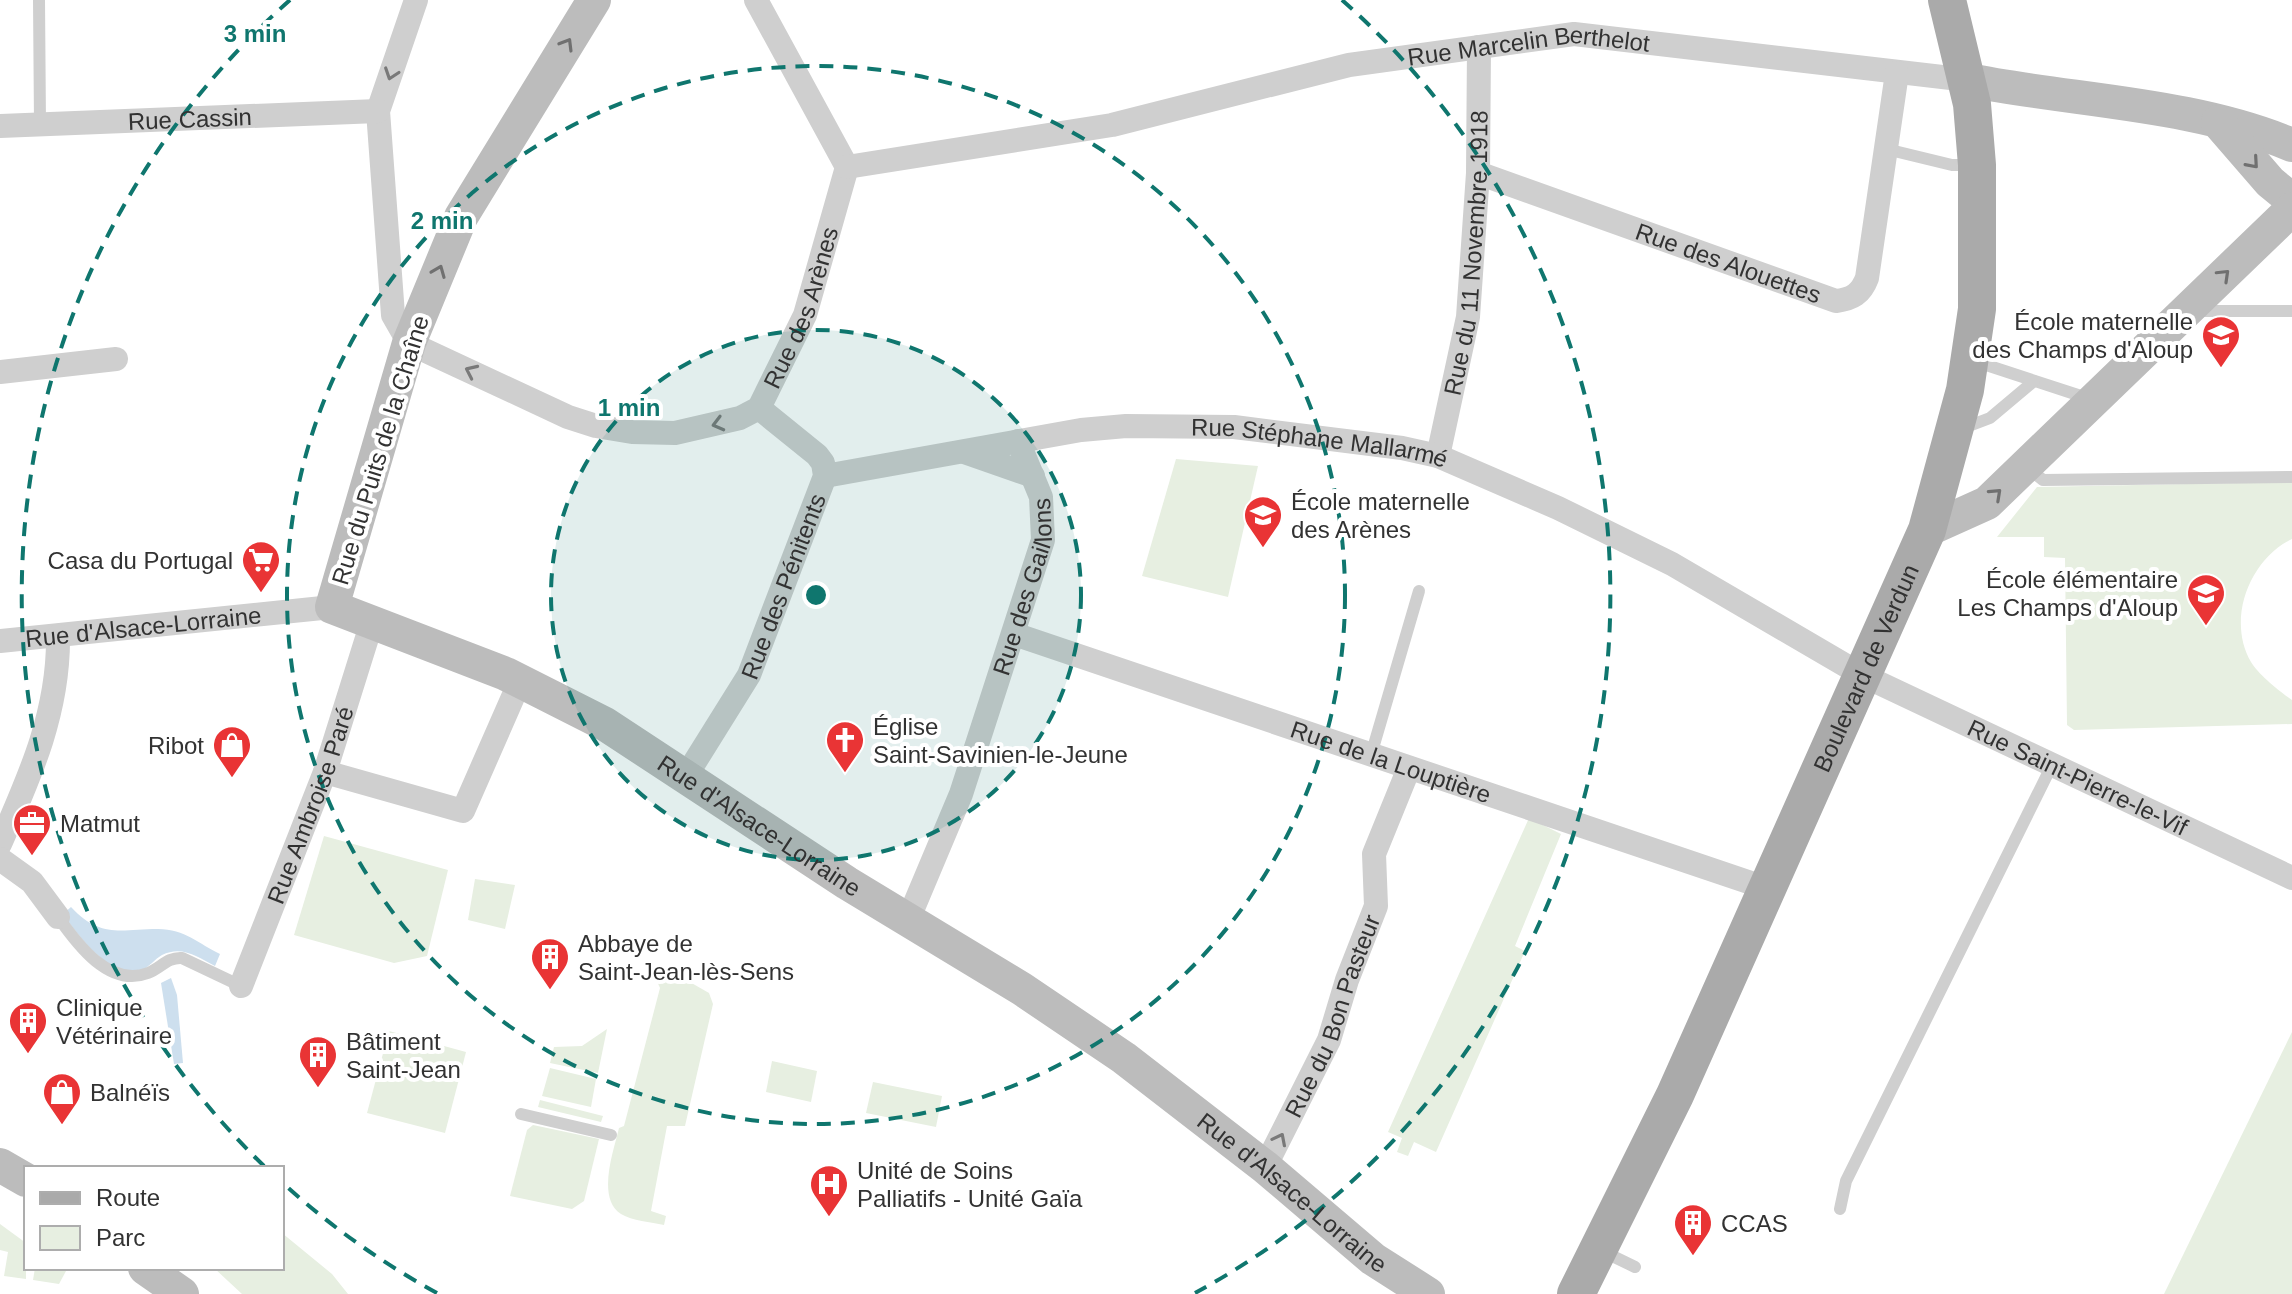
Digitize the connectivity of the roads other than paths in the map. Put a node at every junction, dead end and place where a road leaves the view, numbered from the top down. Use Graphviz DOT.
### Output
graph roads {
  1 [pos="39,0"];
  2 [pos="416,0"];
  3 [pos="594,0"];
  4 [pos="756,0"];
  5 [pos="1947,0"];
  6 [pos="1479,47"];
  7 [pos="1897,73"];
  8 [pos="1968,80"];
  9 [pos="378,111"];
  10 [pos="2218,122"];
  11 [pos="40,124"];
  12 [pos="0,126"];
  13 [pos="2292,145"];
  14 [pos="1886,149"];
  15 [pos="1977,165"];
  16 [pos="847,167"];
  17 [pos="1478,173"];
  18 [pos="2292,200"];
  19 [pos="2292,209"];
  20 [pos="2186,311"];
  21 [pos="2292,311"];
  22 [pos="409,343"];
  23 [pos="116,359"];
  24 [pos="1969,359"];
  25 [pos="0,372"];
  26 [pos="2034,381"];
  27 [pos="2089,405"];
  28 [pos="759,408"];
  29 [pos="1954,432"];
  30 [pos="1018,441"];
  31 [pos="963,451"];
  32 [pos="1438,456"];
  33 [pos="2025,466"];
  34 [pos="825,476"];
  35 [pos="1033,476"];
  36 [pos="2292,477"];
  37 [pos="1927,530"];
  38 [pos="1419,591"];
  39 [pos="332,607"];
  40 [pos="372,622"];
  41 [pos="1014,634"];
  42 [pos="58,636"];
  43 [pos="0,641"];
  44 [pos="1862,675"];
  45 [pos="520,681"];
  46 [pos="1371,755"];
  47 [pos="2053,763"];
  48 [pos="1409,768"];
  49 [pos="325,772"];
  50 [pos="686,776"];
  51 [pos="0,844"];
  52 [pos="0,859"];
  53 [pos="2292,878"];
  54 [pos="1769,889"];
  55 [pos="52,893"];
  56 [pos="63,914"];
  57 [pos="908,920"];
  58 [pos="241,986"];
  59 [pos="521,1114"];
  60 [pos="611,1135"];
  61 [pos="1265,1167"];
  62 [pos="1840,1209"];
  63 [pos="1592,1246"];
  64 [pos="1635,1267"];
  65 [pos="148,1270"];
  66 [pos="182,1294"];
  67 [pos="1428,1294"];
  68 [pos="1576,1294"];
  1 -- 11 [label="lane"];
  2 -- 9 [label="street, one-way"];
  22 -- 3 [label="street, Rue du Puits de la Chaîne, one-way"];
  4 -- 16 [label="street"];
  5 -- 8 [label="main road, Boulevard de Verdun"];
  6 -- 7 [label="street, Rue Marcelin Berthelot"];
  6 -- 16 [label="street, Rue Marcelin Berthelot"];
  6 -- 17 [label="street, Rue du 11 Novembre 1918"];
  7 -- 8 [label="street, Rue Marcelin Berthelot"];
  7 -- 14 [label="street, Rue des Alouettes"];
  8 -- 10 [label="street, Rue Marcelin Berthelot"];
  8 -- 15 [label="main road, Boulevard de Verdun"];
  9 -- 11 [label="street, Rue Cassin"];
  9 -- 22 [label="street"];
  10 -- 13 [label="street, Rue Marcelin Berthelot"];
  10 -- 18 [label="street, one-way"];
  11 -- 12 [label="street, Rue Cassin"];
  14 -- 15 [label="lane"];
  14 -- 17 [label="street, Rue des Alouettes"];
  15 -- 24 [label="main road, Boulevard de Verdun"];
  16 -- 28 [label="street, Rue des Arènes"];
  17 -- 32 [label="street, Rue du 11 Novembre 1918"];
  20 -- 19 [label="street, one-way"];
  20 -- 21 [label="lane"];
  20 -- 27 [label="street"];
  28 -- 22 [label="street, Rue des Arènes, one-way"];
  22 -- 39 [label="street, Rue du Puits de la Chaîne"];
  23 -- 25 [label="street"];
  24 -- 26 [label="lane"];
  24 -- 29 [label="main road, Boulevard de Verdun"];
  26 -- 27 [label="lane"];
  26 -- 29 [label="lane"];
  27 -- 33 [label="street"];
  28 -- 34 [label="street, Rue des Pénitents"];
  29 -- 37 [label="main road, Boulevard de Verdun"];
  30 -- 31 [label="street, Rue Stéphane Mallarmé"];
  30 -- 32 [label="street, Rue Stéphane Mallarmé"];
  30 -- 35 [label="street, Rue des Gaillons"];
  31 -- 34 [label="street, Rue Stéphane Mallarmé"];
  31 -- 35 [label="street, Rue des Gaillons"];
  32 -- 44 [label="street, Rue Stéphane Mallarmé"];
  33 -- 36 [label="lane"];
  37 -- 33 [label="street, one-way"];
  34 -- 50 [label="street, Rue des Pénitents"];
  35 -- 41 [label="street, Rue des Gaillons"];
  37 -- 44 [label="main road, Boulevard de Verdun"];
  38 -- 46 [label="lane"];
  39 -- 40 [label="street, Rue d'Alsace-Lorraine"];
  39 -- 42 [label="street, Rue d'Alsace-Lorraine"];
  40 -- 45 [label="street, Rue d'Alsace-Lorraine"];
  40 -- 49 [label="street, Rue Ambroise Paré"];
  41 -- 46 [label="street, Rue de la Louptière"];
  41 -- 57 [label="street, Rue des Gaillons"];
  42 -- 43 [label="street, Rue d'Alsace-Lorraine"];
  42 -- 51 [label="street"];
  44 -- 47 [label="street, Rue Saint-Pierre-le-Vif"];
  44 -- 54 [label="main road, Boulevard de Verdun"];
  45 -- 49 [label="street"];
  45 -- 50 [label="street, Rue d'Alsace-Lorraine"];
  46 -- 48 [label="street, Rue de la Louptière"];
  47 -- 53 [label="street, Rue Saint-Pierre-le-Vif"];
  47 -- 62 [label="lane"];
  48 -- 54 [label="street, Rue de la Louptière"];
  61 -- 48 [label="street, Rue du Bon Pasteur, one-way"];
  49 -- 58 [label="street, Rue Ambroise Paré"];
  50 -- 57 [label="street, Rue d'Alsace-Lorraine"];
  52 -- 56 [label="street"];
  54 -- 63 [label="main road, Boulevard de Verdun"];
  55 -- 56 [label="lane"];
  56 -- 58 [label="lane"];
  57 -- 61 [label="street, Rue d'Alsace-Lorraine"];
  59 -- 60 [label="lane"];
  61 -- 67 [label="street, Rue d'Alsace-Lorraine"];
  63 -- 64 [label="lane"];
  63 -- 68 [label="main road, Boulevard de Verdun"];
  65 -- 66 [label="street"];
}
